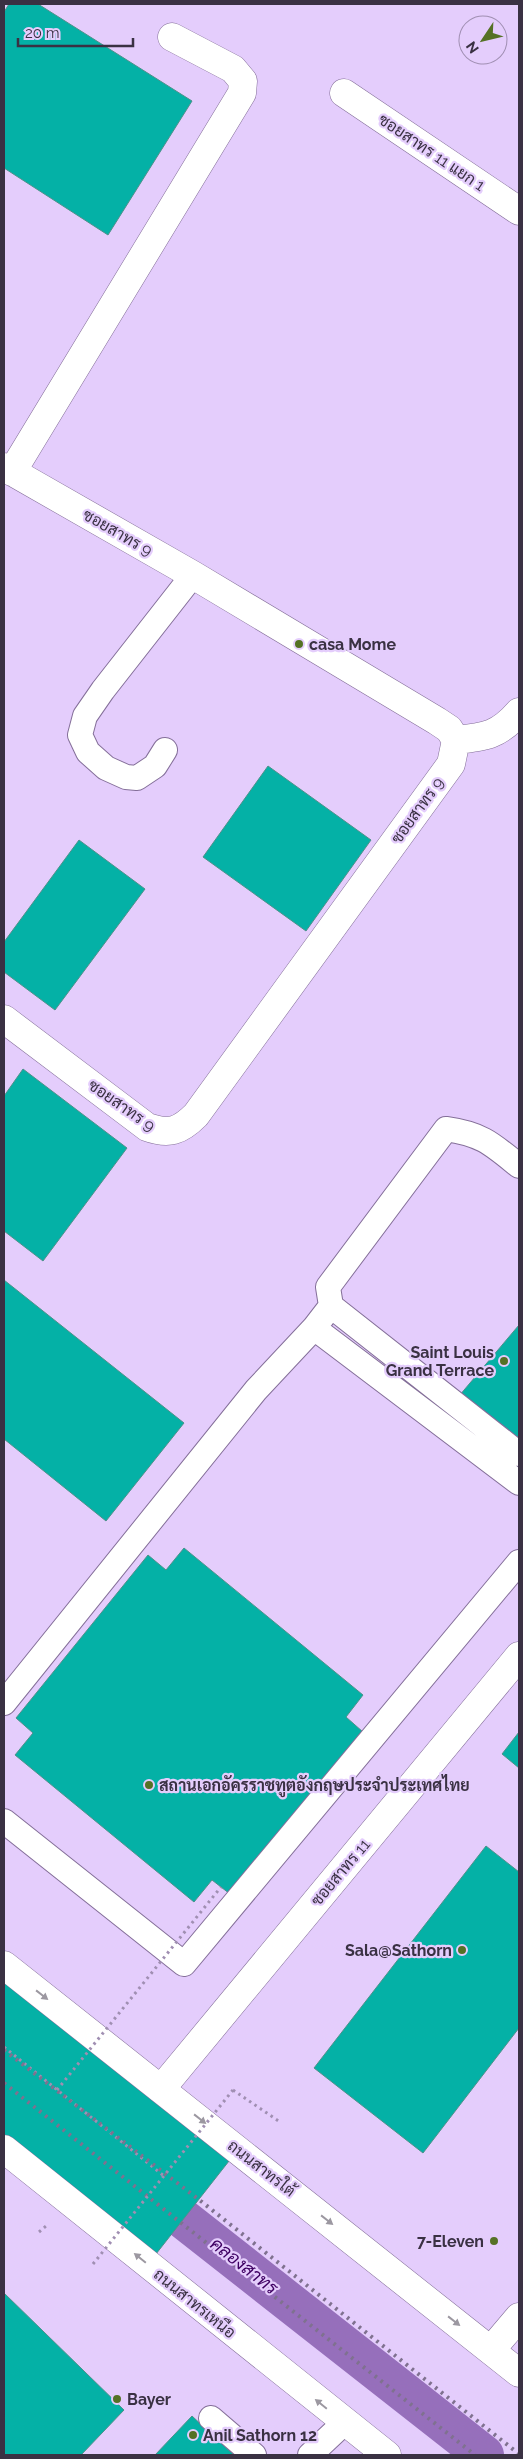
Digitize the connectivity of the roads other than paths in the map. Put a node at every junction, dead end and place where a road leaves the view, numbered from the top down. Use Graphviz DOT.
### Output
graph roads {
  1 [pos="172,37"];
  2 [pos="344,93"];
  3 [pos="519,211"];
  4 [pos="8,470"];
  5 [pos="192,575"];
  6 [pos="519,712"];
  7 [pos="456,740"];
  8 [pos="165,750"];
  9 [pos="4,1019"];
  10 [pos="519,1166"];
  11 [pos="331,1306"];
  12 [pos="314,1328"];
  13 [pos="519,1454"];
  14 [pos="519,1483"];
  15 [pos="519,1562"];
  16 [pos="519,1656"];
  17 [pos="4,1702"];
  18 [pos="4,1821"];
  19 [pos="4,1965"];
  20 [pos="162,2089"];
  21 [pos="4,2150"];
  22 [pos="519,2317"];
  23 [pos="491,2350"];
  24 [pos="519,2373"];
  25 [pos="211,2418"];
  26 [pos="344,2423"];
  27 [pos="381,2453"];
  28 [pos="254,2455"];
  29 [pos="310,2455"];
  1 -- 4 [label="street"];
  2 -- 3 [label="street, ซอยสาทร 11 แยก 1"];
  4 -- 5 [label="street, ซอยสาทร 9"];
  5 -- 7 [label="street, ซอยสาทร 9"];
  5 -- 8 [label="lane"];
  6 -- 7 [label="street"];
  7 -- 9 [label="street, ซอยสาทร 9"];
  10 -- 11 [label="lane"];
  11 -- 12 [label="lane"];
  11 -- 13 [label="lane"];
  12 -- 14 [label="lane"];
  12 -- 17 [label="lane"];
  15 -- 18 [label="lane"];
  16 -- 20 [label="street, ซอยสาทร 11"];
  19 -- 20 [label="street, ถนนสาทรใต้, one-way"];
  20 -- 23 [label="street, ถนนสาทรใต้, one-way"];
  26 -- 21 [label="street, ถนนสาทรเหนือ, one-way"];
  22 -- 23 [label="street"];
  23 -- 24 [label="street, ถนนสาทรใต้"];
  25 -- 28 [label="lane"];
  26 -- 27 [label="street, ถนนสาทรเหนือ"];
  26 -- 29 [label="lane"];
}
